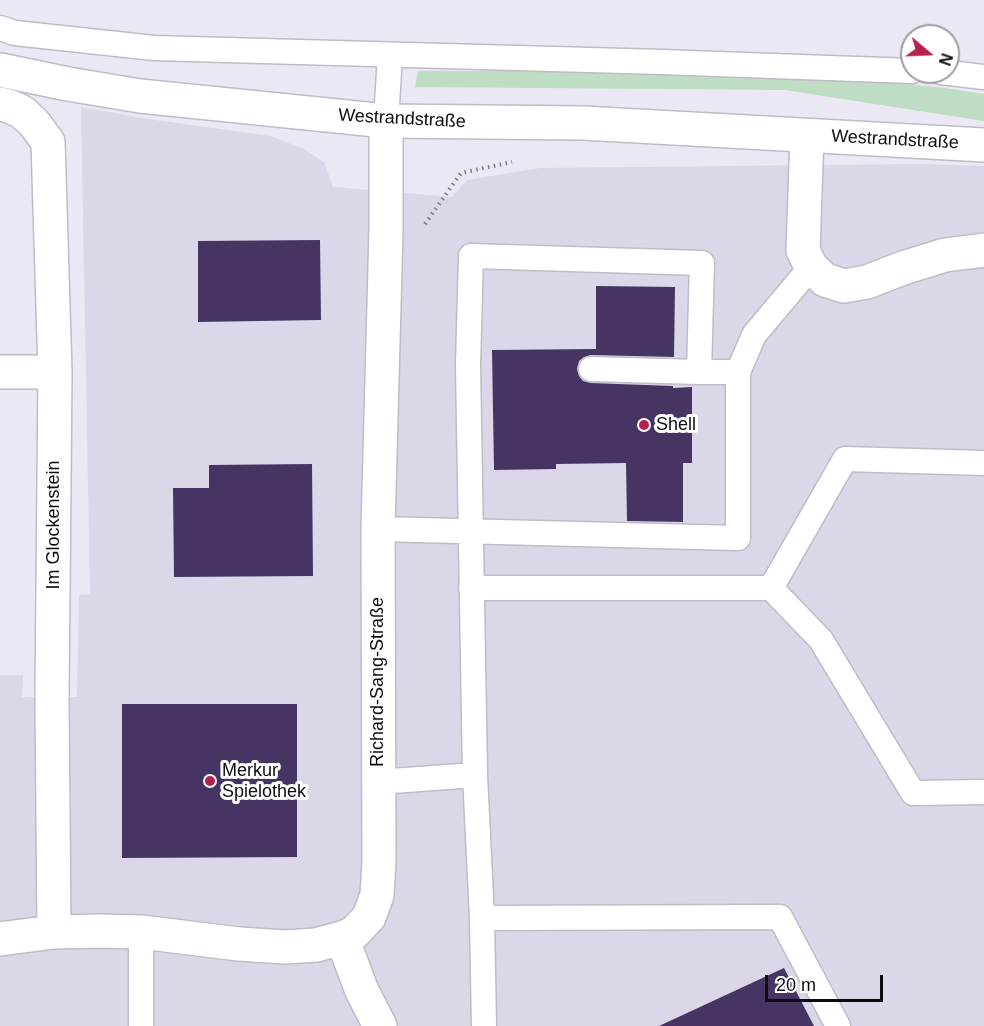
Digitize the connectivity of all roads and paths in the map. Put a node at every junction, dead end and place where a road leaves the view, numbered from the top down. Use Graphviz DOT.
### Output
graph roads {
  1 [pos="0,28"];
  2 [pos="390,55"];
  3 [pos="0,69"];
  4 [pos="900,71"];
  5 [pos="960,74"];
  6 [pos="984,77"];
  7 [pos="0,104"];
  8 [pos="386,122"];
  9 [pos="807,136"];
  10 [pos="984,145"];
  11 [pos="518,161"];
  12 [pos="425,234"];
  13 [pos="984,250"];
  14 [pos="811,267"];
  15 [pos="591,369"];
  16 [pos="0,372"];
  17 [pos="55,372"];
  18 [pos="699,372"];
  19 [pos="738,372"];
  20 [pos="984,463"];
  21 [pos="378,529"];
  22 [pos="471,532"];
  23 [pos="471,588"];
  24 [pos="771,588"];
  25 [pos="475,775"];
  26 [pos="378,782"];
  27 [pos="984,792"];
  28 [pos="482,918"];
  29 [pos="54,932"];
  30 [pos="141,932"];
  31 [pos="342,938"];
  32 [pos="0,939"];
  33 [pos="141,1026"];
  34 [pos="380,1026"];
  35 [pos="484,1026"];
  36 [pos="838,1026"];
  1 -- 2 [label="lane"];
  2 -- 4 [label="lane"];
  2 -- 8 [label="lane"];
  3 -- 8 [label="street, Westrandstraße"];
  5 -- 6 [label="lane"];
  7 -- 17 [label="street, Im Glockenstein"];
  8 -- 9 [label="street, Westrandstraße"];
  8 -- 21 [label="street, Richard-Sang-Straße"];
  9 -- 10 [label="street, Westrandstraße"];
  9 -- 14 [label="street, Westrandstraße"];
  11 -- 12 [label="path"];
  13 -- 14 [label="street"];
  14 -- 19 [label="lane"];
  15 -- 18 [label="lane"];
  16 -- 17 [label="street"];
  17 -- 29 [label="street, Im Glockenstein"];
  18 -- 19 [label="lane"];
  18 -- 22 [label="lane"];
  19 -- 22 [label="lane"];
  20 -- 24 [label="lane"];
  21 -- 22 [label="lane"];
  21 -- 26 [label="street, Richard-Sang-Straße"];
  22 -- 23 [label="lane"];
  23 -- 24 [label="lane"];
  23 -- 25 [label="lane"];
  24 -- 27 [label="lane"];
  25 -- 26 [label="lane"];
  25 -- 28 [label="lane"];
  26 -- 31 [label="street, Richard-Sang-Straße"];
  28 -- 35 [label="lane"];
  28 -- 36 [label="lane"];
  29 -- 30 [label="street, Richard-Sang-Straße"];
  29 -- 32 [label="street, Richard-Sang-Straße"];
  30 -- 31 [label="street, Richard-Sang-Straße"];
  30 -- 33 [label="lane"];
  31 -- 34 [label="street"];
}
